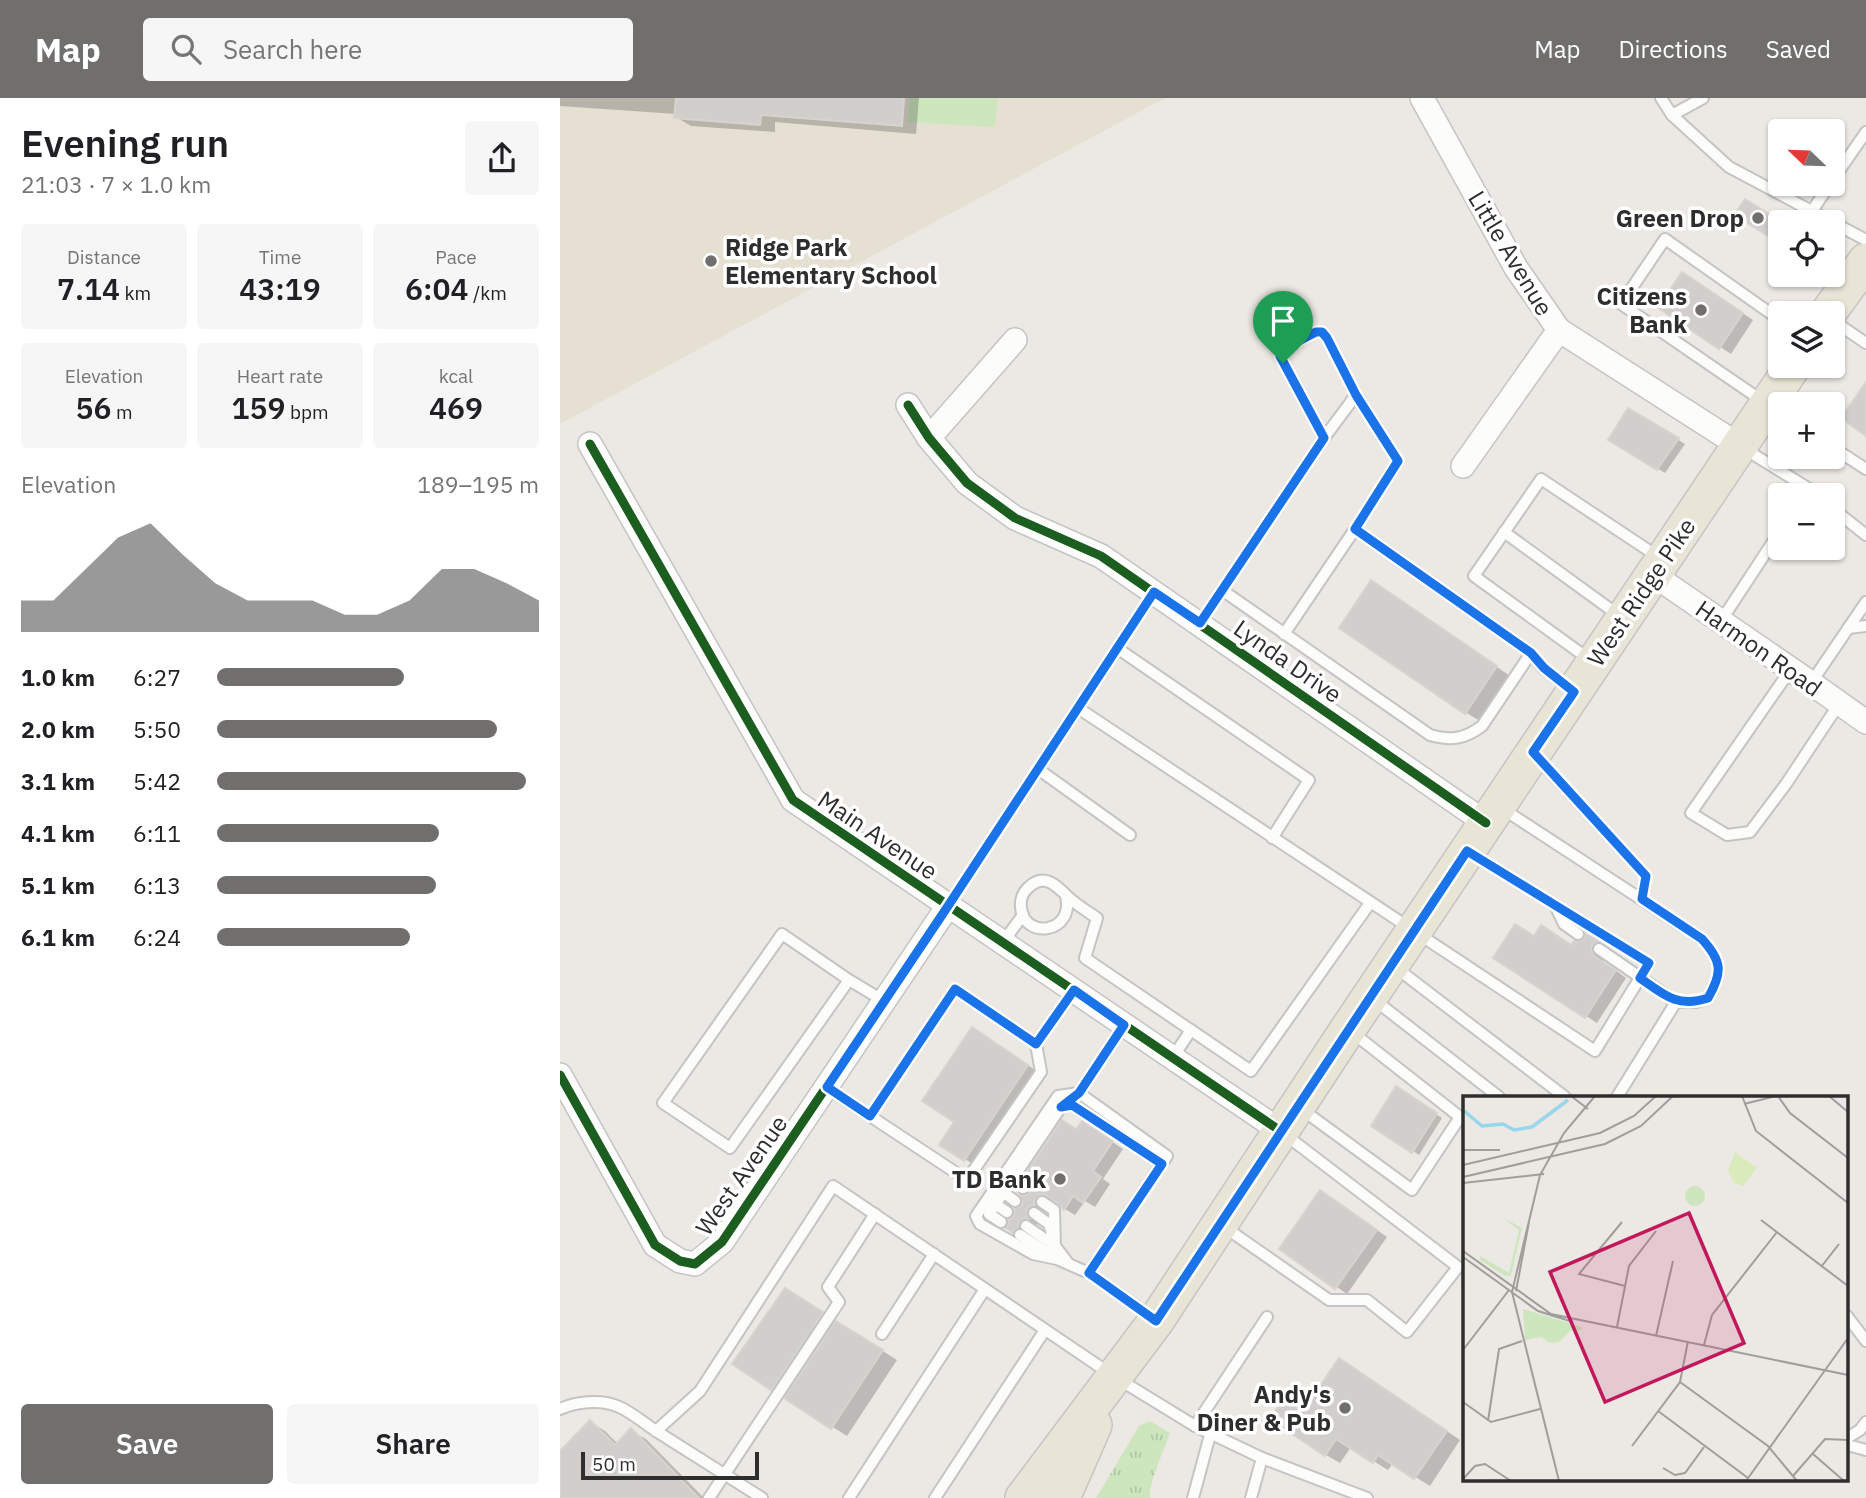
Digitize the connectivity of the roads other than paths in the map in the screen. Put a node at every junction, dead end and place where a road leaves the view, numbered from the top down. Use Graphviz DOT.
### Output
graph roads {
  1 [pos="1422,98"];
  2 [pos="1661,98"];
  3 [pos="1703,98"];
  4 [pos="1672,115"];
  5 [pos="1866,132"];
  6 [pos="1845,162"];
  7 [pos="1810,210"];
  8 [pos="1845,229"];
  9 [pos="1866,240"];
  10 [pos="1866,261"];
  11 [pos="1837,301"];
  12 [pos="1768,312"];
  13 [pos="1845,329"];
  14 [pos="1559,330"];
  15 [pos="1014,340"];
  16 [pos="1866,343"];
  17 [pos="1356,395"];
  18 [pos="908,405"];
  19 [pos="1768,405"];
  20 [pos="1768,414"];
  21 [pos="929,438"];
  22 [pos="1324,438"];
  23 [pos="590,444"];
  24 [pos="1740,446"];
  25 [pos="1845,455"];
  26 [pos="1464,466"];
  27 [pos="1866,469"];
  28 [pos="1794,483"];
  29 [pos="1845,518"];
  30 [pos="1355,529"];
  31 [pos="1504,532"];
  32 [pos="1866,535"];
  33 [pos="1768,549"];
  34 [pos="1657,567"];
  35 [pos="1222,590"];
  36 [pos="1154,592"];
  37 [pos="1866,602"];
  38 [pos="1623,619"];
  39 [pos="1721,621"];
  40 [pos="1200,623"];
  41 [pos="1866,626"];
  42 [pos="1848,628"];
  43 [pos="1284,634"];
  44 [pos="1117,648"];
  45 [pos="1531,653"];
  46 [pos="1593,662"];
  47 [pos="1791,669"];
  48 [pos="1811,683"];
  49 [pos="1574,692"];
  50 [pos="1839,704"];
  51 [pos="1078,708"];
  52 [pos="1866,722"];
  53 [pos="1533,752"];
  54 [pos="1038,769"];
  55 [pos="1492,814"];
  56 [pos="1130,835"];
  57 [pos="1272,838"];
  58 [pos="1467,851"];
  59 [pos="1066,895"];
  60 [pos="1642,899"];
  61 [pos="1370,903"];
  62 [pos="1555,905"];
  63 [pos="948,906"];
  64 [pos="1023,915"];
  65 [pos="1414,932"];
  66 [pos="1578,934"];
  67 [pos="1003,942"];
  68 [pos="1599,949"];
  69 [pos="1392,964"];
  70 [pos="1640,978"];
  71 [pos="849,980"];
  72 [pos="1074,990"];
  73 [pos="1370,996"];
  74 [pos="884,1001"];
  75 [pos="1676,1002"];
  76 [pos="1124,1025"];
  77 [pos="1348,1029"];
  78 [pos="1191,1030"];
  79 [pos="1036,1044"];
  80 [pos="1173,1057"];
  81 [pos="560,1075"];
  82 [pos="827,1087"];
  83 [pos="1079,1093"];
  84 [pos="1498,1096"];
  85 [pos="1564,1096"];
  86 [pos="1618,1096"];
  87 [pos="1061,1107"];
  88 [pos="870,1116"];
  89 [pos="1290,1119"];
  90 [pos="1165,1160"];
  91 [pos="1011,1180"];
  92 [pos="1023,1188"];
  93 [pos="1003,1192"];
  94 [pos="1015,1200"];
  95 [pos="1042,1202"];
  96 [pos="1034,1213"];
  97 [pos="875,1214"];
  98 [pos="1004,1217"];
  99 [pos="1220,1224"];
  100 [pos="1055,1246"];
  101 [pos="934,1254"];
  102 [pos="1057,1259"];
  103 [pos="1070,1265"];
  104 [pos="1089,1273"];
  105 [pos="985,1289"];
  106 [pos="1267,1317"];
  107 [pos="1848,1317"];
  108 [pos="1156,1321"];
  109 [pos="1045,1330"];
  110 [pos="882,1334"];
  111 [pos="1866,1341"];
  112 [pos="1115,1377"];
  113 [pos="560,1409"];
  114 [pos="1866,1422"];
  115 [pos="1195,1426"];
  116 [pos="656,1432"];
  117 [pos="1210,1434"];
  118 [pos="1848,1437"];
  119 [pos="1848,1445"];
  120 [pos="1866,1450"];
  121 [pos="1262,1458"];
  122 [pos="725,1475"];
  123 [pos="709,1498"];
  124 [pos="762,1498"];
  125 [pos="849,1498"];
  126 [pos="935,1498"];
  127 [pos="1023,1498"];
  128 [pos="1062,1498"];
  129 [pos="1193,1498"];
  130 [pos="1251,1498"];
  131 [pos="1367,1498"];
  1 -- 14 [label="street, Little Avenue"];
  2 -- 4 [label="lane"];
  3 -- 4 [label="lane"];
  4 -- 7 [label="lane"];
  5 -- 6 [label="lane"];
  8 -- 9 [label="lane"];
  10 -- 11 [label="main road"];
  12 -- 19 [label="lane"];
  13 -- 16 [label="lane"];
  14 -- 24 [label="street, Little Avenue"];
  14 -- 26 [label="street"];
  15 -- 21 [label="street"];
  17 -- 22 [label="lane"];
  17 -- 22 [label="lane"];
  17 -- 30 [label="lane"];
  18 -- 21 [label="street, Lynda Drive"];
  20 -- 24 [label="main road, West Ridge Pike"];
  21 -- 36 [label="street, Lynda Drive"];
  22 -- 35 [label="lane"];
  23 -- 63 [label="street, Main Avenue"];
  24 -- 28 [label="lane"];
  24 -- 34 [label="main road, West Ridge Pike"];
  25 -- 27 [label="lane"];
  29 -- 32 [label="lane"];
  30 -- 43 [label="lane"];
  30 -- 45 [label="lane"];
  31 -- 34 [label="lane"];
  31 -- 38 [label="lane"];
  31 -- 46 [label="lane"];
  33 -- 39 [label="lane"];
  34 -- 38 [label="main road, West Ridge Pike"];
  34 -- 39 [label="street, Harmon Road"];
  35 -- 40 [label="lane"];
  35 -- 43 [label="lane"];
  36 -- 40 [label="street, Lynda Drive"];
  36 -- 44 [label="lane"];
  37 -- 42 [label="lane"];
  38 -- 46 [label="main road, West Ridge Pike"];
  39 -- 47 [label="street, Harmon Road"];
  40 -- 55 [label="street, Lynda Drive"];
  41 -- 42 [label="lane"];
  42 -- 48 [label="lane"];
  43 -- 45 [label="lane"];
  44 -- 51 [label="lane"];
  44 -- 57 [label="lane"];
  45 -- 49 [label="lane"];
  46 -- 49 [label="main road, West Ridge Pike"];
  47 -- 48 [label="street, Harmon Road"];
  47 -- 50 [label="lane"];
  48 -- 50 [label="street, Harmon Road"];
  49 -- 53 [label="main road, West Ridge Pike"];
  50 -- 52 [label="street, Harmon Road"];
  51 -- 54 [label="lane"];
  51 -- 57 [label="lane"];
  53 -- 55 [label="main road, West Ridge Pike"];
  53 -- 60 [label="lane"];
  54 -- 56 [label="lane"];
  54 -- 63 [label="lane"];
  55 -- 58 [label="main road, West Ridge Pike"];
  55 -- 60 [label="lane"];
  57 -- 61 [label="lane"];
  58 -- 62 [label="lane"];
  58 -- 65 [label="main road, West Ridge Pike"];
  59 -- 64 [label="lane"];
  59 -- 64 [label="lane"];
  59 -- 78 [label="lane"];
  60 -- 75 [label="lane"];
  61 -- 65 [label="lane"];
  61 -- 78 [label="lane"];
  62 -- 66 [label="lane"];
  62 -- 70 [label="lane"];
  63 -- 67 [label="street, Main Avenue"];
  63 -- 74 [label="street, West Avenue"];
  64 -- 67 [label="lane"];
  65 -- 69 [label="main road, West Ridge Pike"];
  65 -- 70 [label="lane"];
  67 -- 72 [label="street, Main Avenue"];
  68 -- 70 [label="lane"];
  69 -- 73 [label="main road, West Ridge Pike"];
  69 -- 85 [label="lane"];
  70 -- 75 [label="lane"];
  71 -- 71 [label="lane"];
  71 -- 74 [label="lane"];
  72 -- 76 [label="street, Main Avenue"];
  72 -- 79 [label="lane"];
  73 -- 77 [label="main road, West Ridge Pike"];
  73 -- 84 [label="lane"];
  74 -- 82 [label="street, West Avenue"];
  75 -- 86 [label="lane"];
  76 -- 80 [label="street, Main Avenue"];
  76 -- 83 [label="lane"];
  77 -- 89 [label="main road, West Ridge Pike"];
  77 -- 89 [label="lane"];
  78 -- 80 [label="lane"];
  79 -- 88 [label="lane"];
  79 -- 88 [label="lane"];
  80 -- 89 [label="street, Main Avenue"];
  81 -- 82 [label="street, West Avenue"];
  82 -- 88 [label="lane"];
  83 -- 87 [label="lane"];
  83 -- 90 [label="lane"];
  83 -- 102 [label="lane"];
  87 -- 90 [label="lane"];
  87 -- 91 [label="lane"];
  89 -- 99 [label="main road, West Ridge Pike"];
  89 -- 99 [label="lane"];
  90 -- 104 [label="lane"];
  91 -- 92 [label="lane"];
  91 -- 93 [label="lane"];
  93 -- 94 [label="lane"];
  93 -- 98 [label="lane"];
  95 -- 100 [label="lane"];
  96 -- 100 [label="lane"];
  97 -- 101 [label="lane"];
  97 -- 116 [label="lane"];
  97 -- 122 [label="lane"];
  99 -- 108 [label="main road, West Ridge Pike"];
  100 -- 102 [label="lane"];
  100 -- 103 [label="lane"];
  101 -- 105 [label="lane"];
  101 -- 110 [label="lane"];
  102 -- 103 [label="lane"];
  103 -- 104 [label="lane"];
  104 -- 108 [label="lane"];
  105 -- 109 [label="lane"];
  105 -- 125 [label="lane"];
  106 -- 115 [label="lane"];
  107 -- 111 [label="lane"];
  108 -- 112 [label="main road, West Ridge Pike"];
  109 -- 112 [label="lane"];
  109 -- 126 [label="lane"];
  112 -- 115 [label="lane"];
  112 -- 127 [label="main road, West Ridge Pike"];
  112 -- 128 [label="main road, West Ridge Pike"];
  113 -- 116 [label="lane"];
  114 -- 118 [label="lane"];
  115 -- 117 [label="lane"];
  116 -- 122 [label="lane"];
  117 -- 121 [label="lane"];
  117 -- 129 [label="lane"];
  119 -- 120 [label="lane"];
  121 -- 130 [label="lane"];
  121 -- 131 [label="lane"];
  122 -- 123 [label="lane"];
  122 -- 124 [label="lane"];
}
